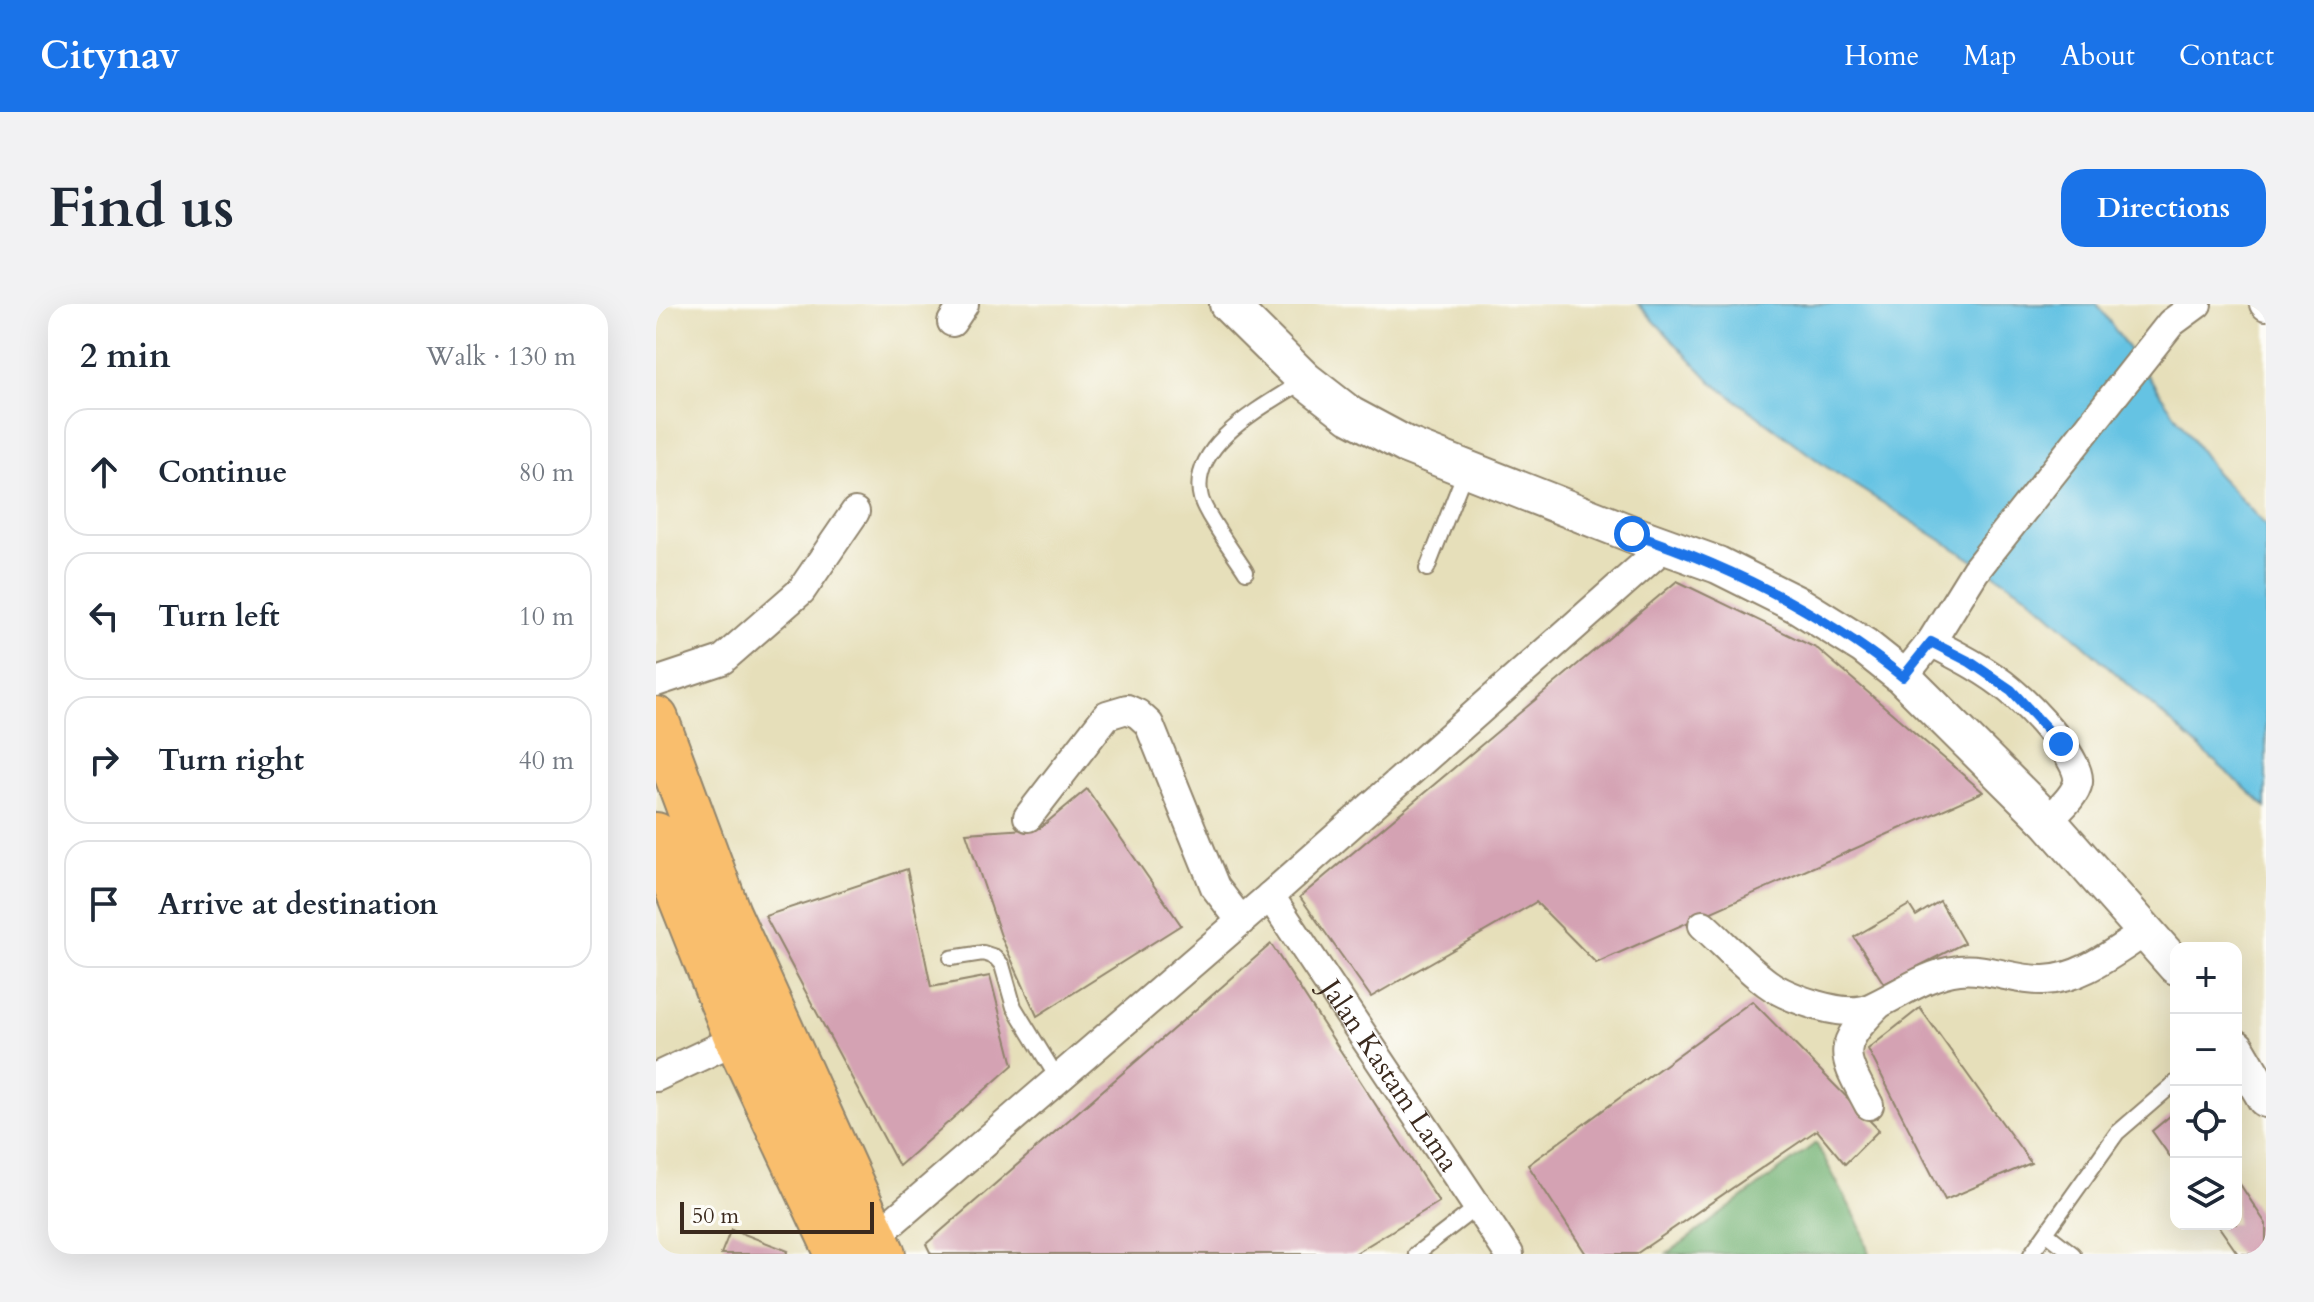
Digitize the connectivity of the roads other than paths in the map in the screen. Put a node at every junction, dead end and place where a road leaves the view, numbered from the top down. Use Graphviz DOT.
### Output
graph roads {
  1 [pos="1228,304"];
  2 [pos="2197,304"];
  3 [pos="1305,380"];
  4 [pos="1466,469"];
  5 [pos="855,512"];
  6 [pos="1666,545"];
  7 [pos="1427,569"];
  8 [pos="1246,572"];
  9 [pos="1931,642"];
  10 [pos="1903,677"];
  11 [pos="656,682"];
  12 [pos="656,719"];
  13 [pos="1028,817"];
  14 [pos="2048,821"];
  15 [pos="656,835"];
  16 [pos="1270,896"];
  17 [pos="1241,921"];
  18 [pos="1703,925"];
  19 [pos="2147,931"];
  20 [pos="951,958"];
  21 [pos="2170,959"];
  22 [pos="1882,1001"];
  23 [pos="737,1039"];
  24 [pos="2242,1058"];
  25 [pos="656,1077"];
  26 [pos="1058,1079"];
  27 [pos="2171,1086"];
  28 [pos="2266,1099"];
  29 [pos="1869,1105"];
  30 [pos="1477,1207"];
  31 [pos="2046,1233"];
  32 [pos="865,1248"];
  33 [pos="1416,1254"];
  34 [pos="1509,1254"];
  35 [pos="2031,1254"];
  36 [pos="2073,1254"];
  1 -- 3 [label="street"];
  2 -- 9 [label="street"];
  3 -- 4 [label="street"];
  3 -- 8 [label="lane"];
  4 -- 6 [label="street"];
  4 -- 7 [label="lane"];
  5 -- 11 [label="street"];
  6 -- 10 [label="street"];
  6 -- 16 [label="street"];
  9 -- 10 [label="street"];
  9 -- 14 [label="street"];
  10 -- 14 [label="street"];
  12 -- 32 [label="highway"];
  13 -- 17 [label="street"];
  14 -- 19 [label="street"];
  15 -- 23 [label="highway"];
  16 -- 17 [label="street"];
  16 -- 30 [label="street, Jalan Kastam Lama"];
  17 -- 26 [label="street"];
  18 -- 22 [label="street"];
  19 -- 21 [label="street"];
  19 -- 22 [label="street"];
  20 -- 26 [label="lane"];
  22 -- 29 [label="street"];
  23 -- 25 [label="street"];
  23 -- 32 [label="highway"];
  24 -- 28 [label="street"];
  26 -- 32 [label="street"];
  27 -- 31 [label="lane"];
  30 -- 33 [label="lane"];
  30 -- 34 [label="street, Jalan Kastam Lama"];
  31 -- 35 [label="lane"];
  31 -- 36 [label="lane"];
}
